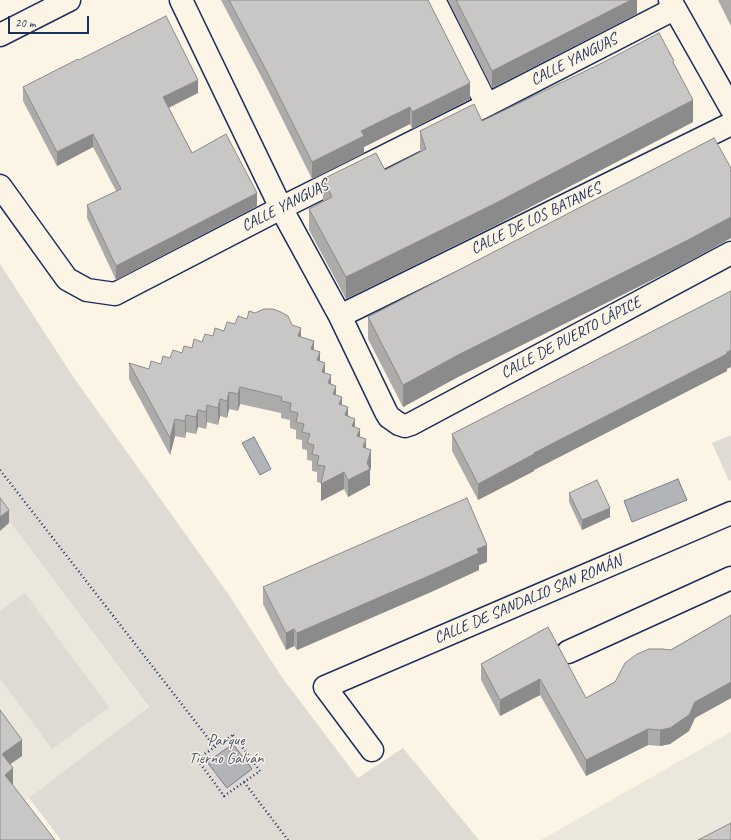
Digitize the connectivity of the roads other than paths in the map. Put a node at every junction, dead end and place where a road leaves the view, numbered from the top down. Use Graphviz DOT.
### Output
graph roads {
  1 [pos="69,0"];
  2 [pos="181,0"];
  3 [pos="434,0"];
  4 [pos="672,4"];
  5 [pos="0,35"];
  6 [pos="725,86"];
  7 [pos="487,105"];
  8 [pos="731,108"];
  9 [pos="731,124"];
  10 [pos="0,186"];
  11 [pos="281,208"];
  12 [pos="731,252"];
  13 [pos="340,316"];
  14 [pos="731,513"];
  15 [pos="731,578"];
  16 [pos="568,652"];
  17 [pos="372,750"];
  1 -- 5 [label="street"];
  2 -- 11 [label="street"];
  3 -- 7 [label="street"];
  4 -- 6 [label="street"];
  4 -- 7 [label="street, CALLE YANGUAS"];
  6 -- 8 [label="street"];
  7 -- 11 [label="street, CALLE YANGUAS"];
  9 -- 13 [label="street, CALLE DE LOS BATANES"];
  10 -- 11 [label="street, CALLE YANGUAS"];
  11 -- 13 [label="street"];
  12 -- 13 [label="street, CALLE DE PUERTO LÁPICE"];
  14 -- 17 [label="street, CALLE DE SANDALIO SAN ROMÁN"];
  15 -- 16 [label="street"];
}
